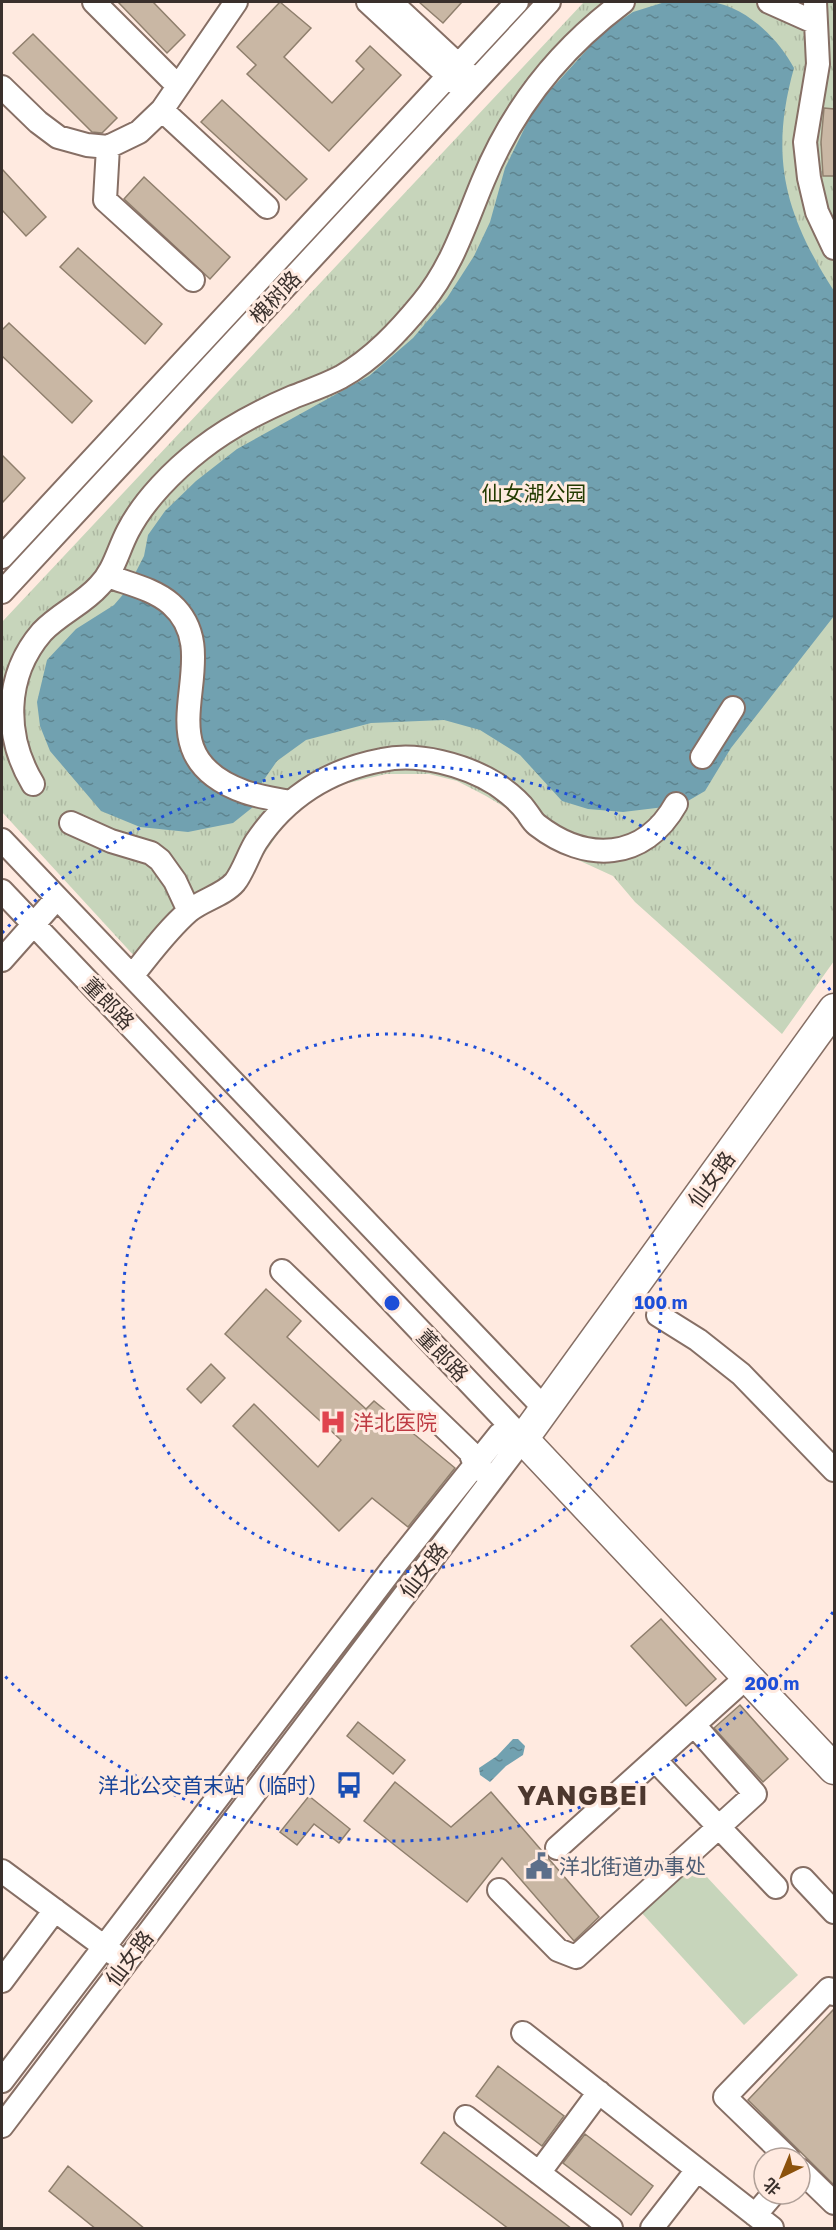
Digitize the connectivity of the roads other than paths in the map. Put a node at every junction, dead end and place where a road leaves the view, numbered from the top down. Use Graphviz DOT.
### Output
graph roads {
  1 [pos="94,2"];
  2 [pos="237,2"];
  3 [pos="368,2"];
  4 [pos="390,2"];
  5 [pos="517,2"];
  6 [pos="549,2"];
  7 [pos="623,2"];
  8 [pos="769,2"];
  9 [pos="816,12"];
  10 [pos="453,71"];
  11 [pos="178,86"];
  12 [pos="2,87"];
  13 [pos="470,87"];
  14 [pos="162,110"];
  15 [pos="108,147"];
  16 [pos="267,207"];
  17 [pos="834,248"];
  18 [pos="193,280"];
  19 [pos="2,557"];
  20 [pos="117,579"];
  21 [pos="2,592"];
  22 [pos="733,708"];
  23 [pos="702,757"];
  24 [pos="33,784"];
  25 [pos="290,802"];
  26 [pos="674,807"];
  27 [pos="71,823"];
  28 [pos="2,840"];
  29 [pos="2,891"];
  30 [pos="57,898"];
  31 [pos="189,910"];
  32 [pos="34,924"];
  33 [pos="2,960"];
  34 [pos="132,976"];
  35 [pos="834,1008"];
  36 [pos="282,1270"];
  37 [pos="658,1315"];
  38 [pos="544,1409"];
  39 [pos="511,1437"];
  40 [pos="834,1470"];
  41 [pos="484,1471"];
  42 [pos="749,1676"];
  43 [pos="694,1725"];
  44 [pos="655,1760"];
  45 [pos="834,1769"];
  46 [pos="719,1827"];
  47 [pos="557,1848"];
  48 [pos="2,1871"];
  49 [pos="803,1879"];
  50 [pos="776,1887"];
  51 [pos="500,1890"];
  52 [pos="55,1910"];
  53 [pos="834,1912"];
  54 [pos="104,1947"];
  55 [pos="125,1962"];
  56 [pos="4,1973"];
  57 [pos="834,1994"];
  58 [pos="523,2033"];
  59 [pos="2,2081"];
  60 [pos="599,2092"];
  61 [pos="465,2117"];
  62 [pos="2,2126"];
  63 [pos="776,2146"];
  64 [pos="697,2170"];
  65 [pos="539,2174"];
  66 [pos="812,2182"];
  67 [pos="834,2203"];
  68 [pos="769,2206"];
  69 [pos="764,2222"];
  70 [pos="611,2229"];
  71 [pos="652,2229"];
  1 -- 11 [label="street"];
  2 -- 11 [label="street"];
  3 -- 10 [label="street"];
  4 -- 10 [label="street"];
  5 -- 10 [label="street, 槐树路"];
  6 -- 13 [label="street, 槐树路"];
  7 -- 20 [label="street"];
  8 -- 9 [label="street"];
  9 -- 17 [label="street"];
  10 -- 13 [label="street"];
  10 -- 19 [label="street, 槐树路"];
  11 -- 14 [label="street"];
  12 -- 15 [label="street"];
  13 -- 21 [label="street, 槐树路"];
  14 -- 15 [label="street"];
  14 -- 16 [label="street"];
  15 -- 18 [label="street"];
  20 -- 24 [label="street"];
  20 -- 25 [label="street"];
  22 -- 23 [label="street"];
  25 -- 26 [label="street"];
  25 -- 31 [label="street"];
  27 -- 31 [label="street"];
  28 -- 30 [label="street, 董郎路"];
  29 -- 32 [label="street, 董郎路"];
  30 -- 32 [label="street"];
  30 -- 34 [label="street, 董郎路"];
  31 -- 34 [label="street"];
  32 -- 33 [label="street"];
  32 -- 39 [label="street, 董郎路"];
  34 -- 38 [label="street, 董郎路"];
  35 -- 38 [label="main road, 仙女路"];
  36 -- 41 [label="street"];
  37 -- 40 [label="street"];
  38 -- 39 [label="main road, 仙女路"];
  39 -- 41 [label="street, 仙女路"];
  39 -- 42 [label="main road, 董郎路"];
  41 -- 54 [label="street"];
  41 -- 55 [label="street, 仙女路"];
  42 -- 43 [label="street"];
  42 -- 45 [label="main road, 董郎路"];
  43 -- 44 [label="street"];
  43 -- 46 [label="street"];
  44 -- 46 [label="street"];
  44 -- 47 [label="street"];
  46 -- 50 [label="street"];
  46 -- 51 [label="street"];
  48 -- 52 [label="street"];
  49 -- 53 [label="street"];
  52 -- 54 [label="street"];
  52 -- 56 [label="street"];
  54 -- 55 [label="street"];
  54 -- 59 [label="street"];
  55 -- 62 [label="street, 仙女路"];
  57 -- 63 [label="street"];
  58 -- 60 [label="street"];
  60 -- 64 [label="street"];
  60 -- 65 [label="street"];
  61 -- 65 [label="street"];
  64 -- 69 [label="street"];
  64 -- 71 [label="street"];
  65 -- 70 [label="street"];
  66 -- 67 [label="street"];
  68 -- 69 [label="street"];
}
